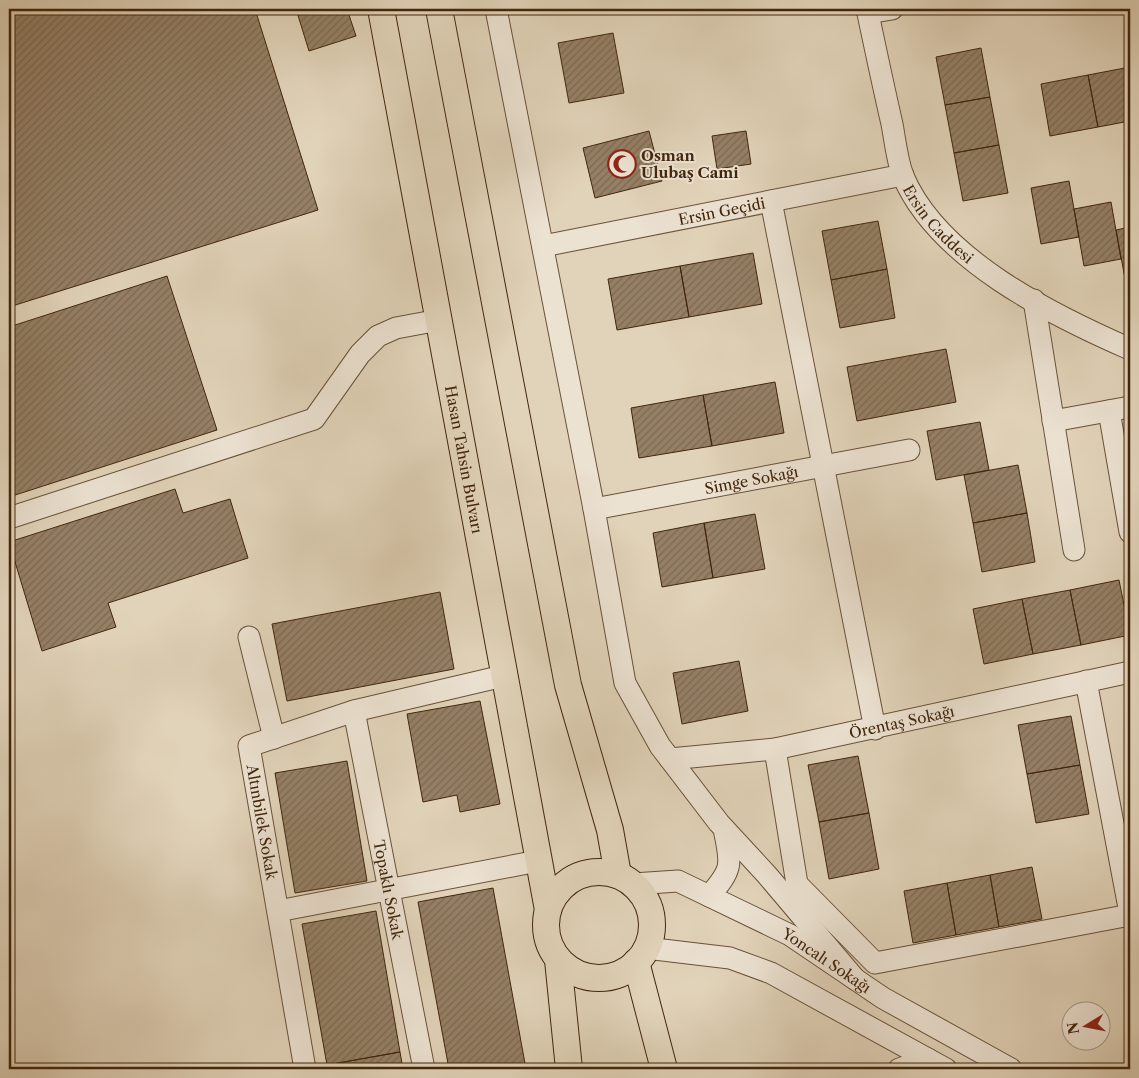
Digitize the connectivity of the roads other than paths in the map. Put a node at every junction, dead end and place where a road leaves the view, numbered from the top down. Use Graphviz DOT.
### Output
graph roads {
  1 [pos="382,9"];
  2 [pos="440,9"];
  3 [pos="496,9"];
  4 [pos="892,9"];
  5 [pos="868,11"];
  6 [pos="903,175"];
  7 [pos="771,201"];
  8 [pos="543,246"];
  9 [pos="1034,300"];
  10 [pos="439,320"];
  11 [pos="1130,349"];
  12 [pos="1130,407"];
  13 [pos="1109,411"];
  14 [pos="1053,421"];
  15 [pos="909,450"];
  16 [pos="823,466"];
  17 [pos="594,509"];
  18 [pos="9,518"];
  19 [pos="1130,532"];
  20 [pos="1074,550"];
  21 [pos="249,637"];
  22 [pos="1130,672"];
  23 [pos="503,676"];
  24 [pos="1086,681"];
  25 [pos="354,711"];
  26 [pos="875,729"];
  27 [pos="274,738"];
  28 [pos="775,749"];
  29 [pos="670,759"];
  30 [pos="724,828"];
  31 [pos="538,861"];
  32 [pos="625,880"];
  33 [pos="389,890"];
  34 [pos="710,896"];
  35 [pos="548,910"];
  36 [pos="278,911"];
  37 [pos="1130,914"];
  38 [pos="641,955"];
  39 [pos="558,960"];
  40 [pos="855,979"];
  41 [pos="937,1064"];
  42 [pos="305,1069"];
  43 [pos="424,1069"];
  44 [pos="569,1069"];
  45 [pos="664,1069"];
  46 [pos="899,1069"];
  47 [pos="1011,1069"];
  1 -- 10 [label="main road, Hasan Tahsin Bulvarı"];
  2 -- 32 [label="main road"];
  3 -- 8 [label="street"];
  4 -- 5 [label="street"];
  5 -- 6 [label="street, Ersin Caddesi"];
  6 -- 7 [label="street, Ersin Geçidi"];
  6 -- 9 [label="street, Ersin Caddesi"];
  7 -- 8 [label="street, Ersin Geçidi"];
  7 -- 16 [label="street"];
  8 -- 17 [label="street"];
  9 -- 11 [label="street, Ersin Caddesi"];
  9 -- 14 [label="street"];
  10 -- 18 [label="street"];
  10 -- 23 [label="main road, Hasan Tahsin Bulvarı"];
  12 -- 13 [label="street"];
  13 -- 14 [label="street"];
  13 -- 19 [label="street"];
  14 -- 20 [label="street"];
  15 -- 16 [label="street, Simge Sokağı"];
  16 -- 17 [label="street, Simge Sokağı"];
  16 -- 26 [label="street"];
  17 -- 29 [label="street"];
  21 -- 27 [label="street"];
  22 -- 24 [label="street, Örentaş Sokağı"];
  23 -- 25 [label="street, Altınbilek Sokak"];
  23 -- 31 [label="main road, Hasan Tahsin Bulvarı"];
  24 -- 26 [label="street, Örentaş Sokağı"];
  24 -- 37 [label="street"];
  25 -- 27 [label="street, Altınbilek Sokak"];
  25 -- 33 [label="street, Topaklı Sokak"];
  26 -- 28 [label="street, Örentaş Sokağı"];
  27 -- 36 [label="street, Altınbilek Sokak"];
  28 -- 29 [label="street, Örentaş Sokağı"];
  28 -- 37 [label="street"];
  29 -- 30 [label="street"];
  30 -- 34 [label="street"];
  30 -- 40 [label="street"];
  31 -- 33 [label="street"];
  31 -- 35 [label="main road, Hasan Tahsin Bulvarı"];
  32 -- 34 [label="street, Yoncalı Sokağı"];
  32 -- 35 [label="main road"];
  32 -- 38 [label="main road"];
  33 -- 36 [label="street"];
  33 -- 43 [label="street, Topaklı Sokak"];
  34 -- 40 [label="street, Yoncalı Sokağı"];
  35 -- 39 [label="main road"];
  36 -- 42 [label="street, Altınbilek Sokak"];
  38 -- 39 [label="main road"];
  38 -- 41 [label="street"];
  38 -- 45 [label="main road"];
  39 -- 44 [label="main road"];
  40 -- 47 [label="street, Yoncalı Sokağı"];
  41 -- 46 [label="street"];
}
